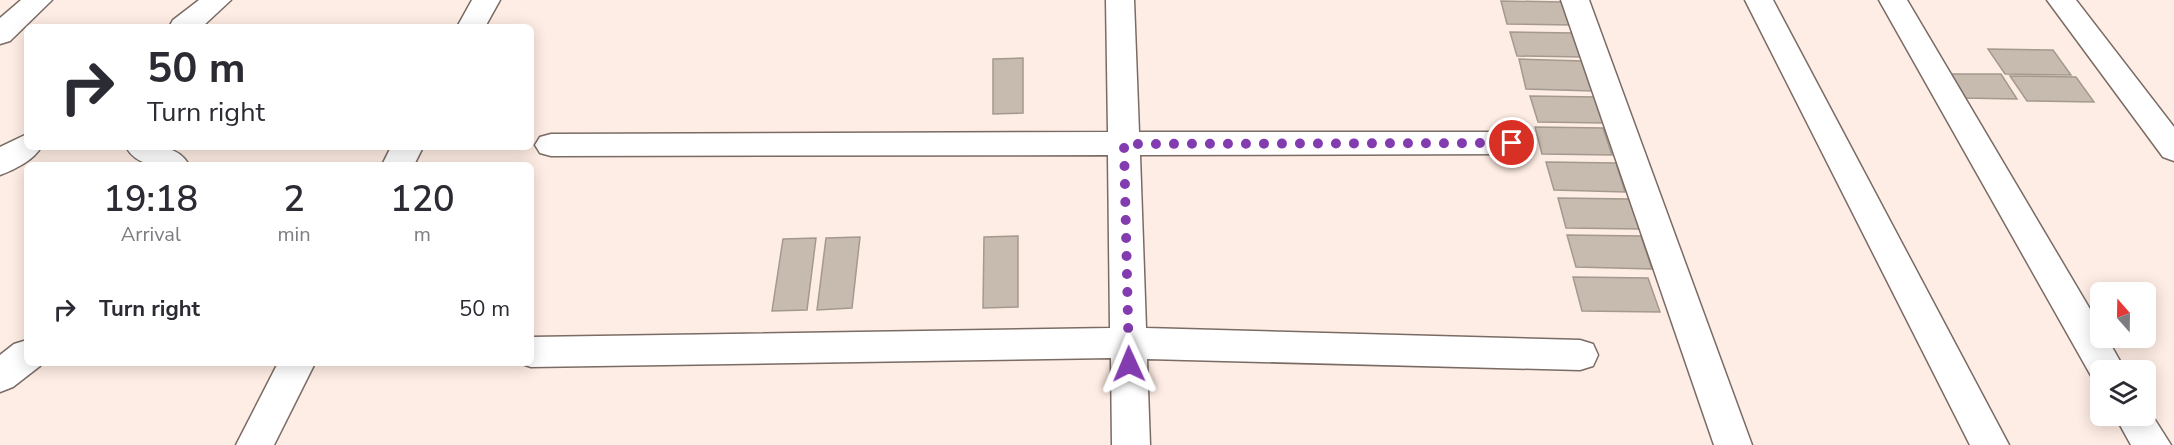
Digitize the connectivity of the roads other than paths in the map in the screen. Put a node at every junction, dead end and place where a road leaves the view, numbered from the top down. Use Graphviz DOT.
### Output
graph roads {
  1 [pos="38,0"];
  2 [pos="217,0"];
  3 [pos="486,0"];
  4 [pos="1120,0"];
  5 [pos="1575,0"];
  6 [pos="1759,0"];
  7 [pos="1893,0"];
  8 [pos="2061,0"];
  9 [pos="187,24"];
  10 [pos="473,24"];
  11 [pos="0,34"];
  12 [pos="1512,143"];
  13 [pos="1124,144"];
  14 [pos="551,146"];
  15 [pos="24,147"];
  16 [pos="2174,149"];
  17 [pos="147,150"];
  18 [pos="168,162"];
  19 [pos="0,163"];
  20 [pos="1129,343"];
  21 [pos="534,352"];
  22 [pos="1580,355"];
  23 [pos="24,357"];
  24 [pos="2101,360"];
  25 [pos="295,366"];
  26 [pos="0,376"];
  27 [pos="2140,426"];
  28 [pos="255,442"];
  29 [pos="1131,445"];
  30 [pos="1733,445"];
  31 [pos="1989,445"];
  32 [pos="2152,445"];
  1 -- 11 [label="street"];
  2 -- 9 [label="street"];
  3 -- 10 [label="street"];
  4 -- 13 [label="street"];
  5 -- 30 [label="street"];
  6 -- 31 [label="street"];
  7 -- 24 [label="street"];
  8 -- 16 [label="street"];
  12 -- 13 [label="street"];
  13 -- 14 [label="street"];
  13 -- 20 [label="street"];
  15 -- 19 [label="street"];
  17 -- 18 [label="street"];
  20 -- 21 [label="street"];
  20 -- 22 [label="street"];
  20 -- 29 [label="street"];
  23 -- 26 [label="street"];
  25 -- 28 [label="street"];
  27 -- 32 [label="street"];
}
